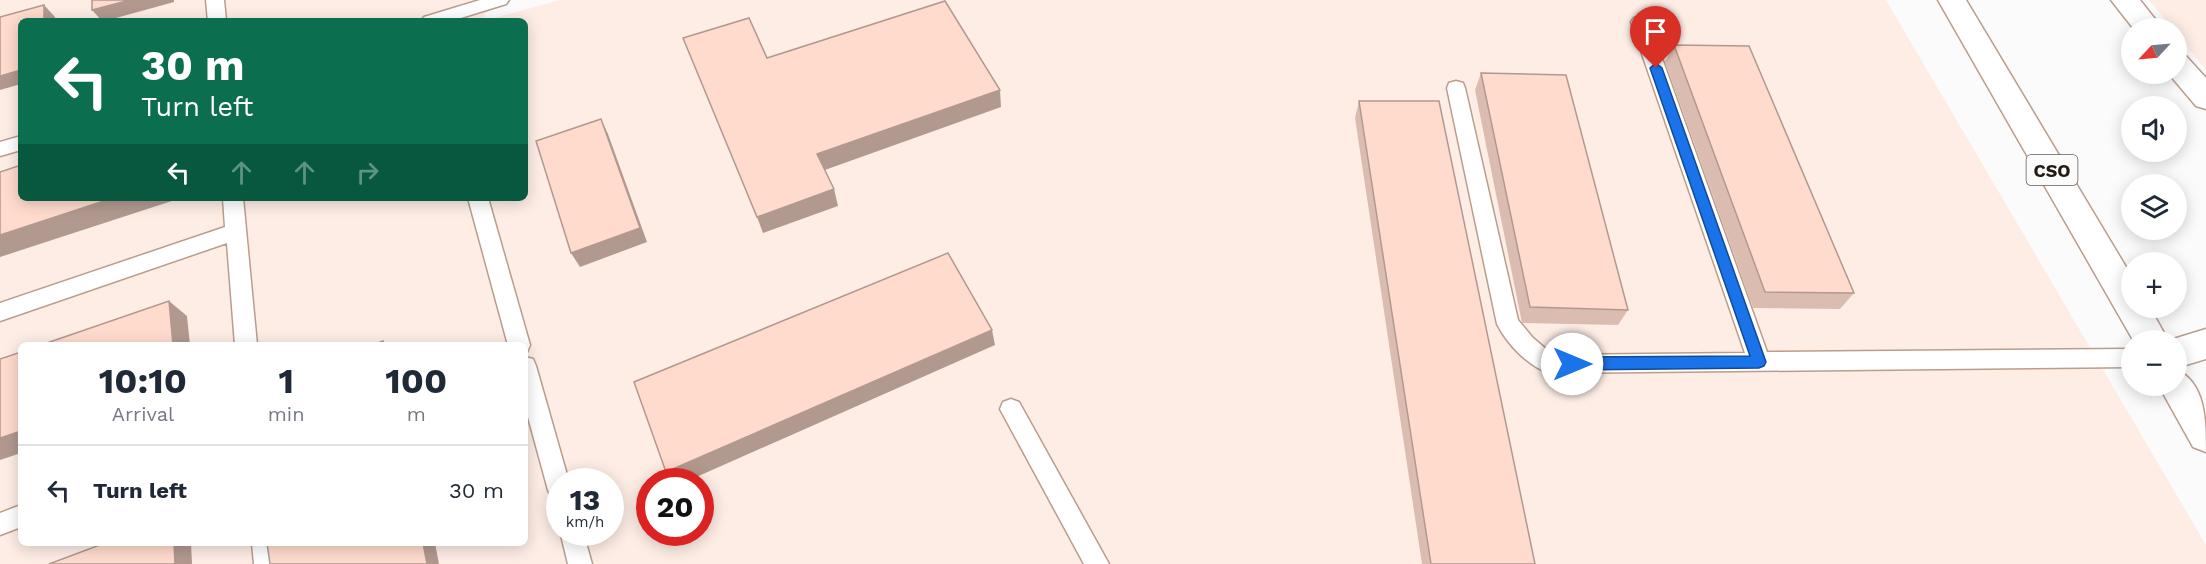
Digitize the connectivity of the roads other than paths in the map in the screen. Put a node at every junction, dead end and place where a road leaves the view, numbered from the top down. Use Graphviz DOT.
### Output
graph roads {
  1 [pos="215,0"];
  2 [pos="500,0"];
  3 [pos="1952,0"];
  4 [pos="2125,0"];
  5 [pos="217,18"];
  6 [pos="440,18"];
  7 [pos="2140,18"];
  8 [pos="1640,22"];
  9 [pos="2187,76"];
  10 [pos="1456,88"];
  11 [pos="2206,98"];
  12 [pos="18,143"];
  13 [pos="0,149"];
  14 [pos="233,201"];
  15 [pos="479,201"];
  16 [pos="236,232"];
  17 [pos="0,312"];
  18 [pos="2145,330"];
  19 [pos="246,342"];
  20 [pos="518,342"];
  21 [pos="2206,344"];
  22 [pos="2187,350"];
  23 [pos="2121,358"];
  24 [pos="1759,362"];
  25 [pos="528,377"];
  26 [pos="2183,396"];
  27 [pos="1011,410"];
  28 [pos="2206,435"];
  29 [pos="554,468"];
  30 [pos="18,517"];
  31 [pos="0,524"];
  32 [pos="264,546"];
  33 [pos="575,546"];
  34 [pos="266,564"];
  35 [pos="580,564"];
  36 [pos="1097,564"];
  1 -- 5 [label="lane"];
  2 -- 6 [label="lane"];
  3 -- 18 [label="main road, CSO"];
  4 -- 7 [label="main road"];
  8 -- 24 [label="lane"];
  9 -- 11 [label="main road"];
  10 -- 24 [label="lane"];
  12 -- 13 [label="lane"];
  14 -- 16 [label="lane"];
  15 -- 20 [label="lane"];
  16 -- 17 [label="lane"];
  16 -- 19 [label="lane"];
  21 -- 22 [label="main road"];
  23 -- 24 [label="lane"];
  25 -- 29 [label="lane"];
  26 -- 28 [label="main road"];
  27 -- 36 [label="lane"];
  30 -- 31 [label="lane"];
  32 -- 34 [label="lane"];
  33 -- 35 [label="lane"];
}
